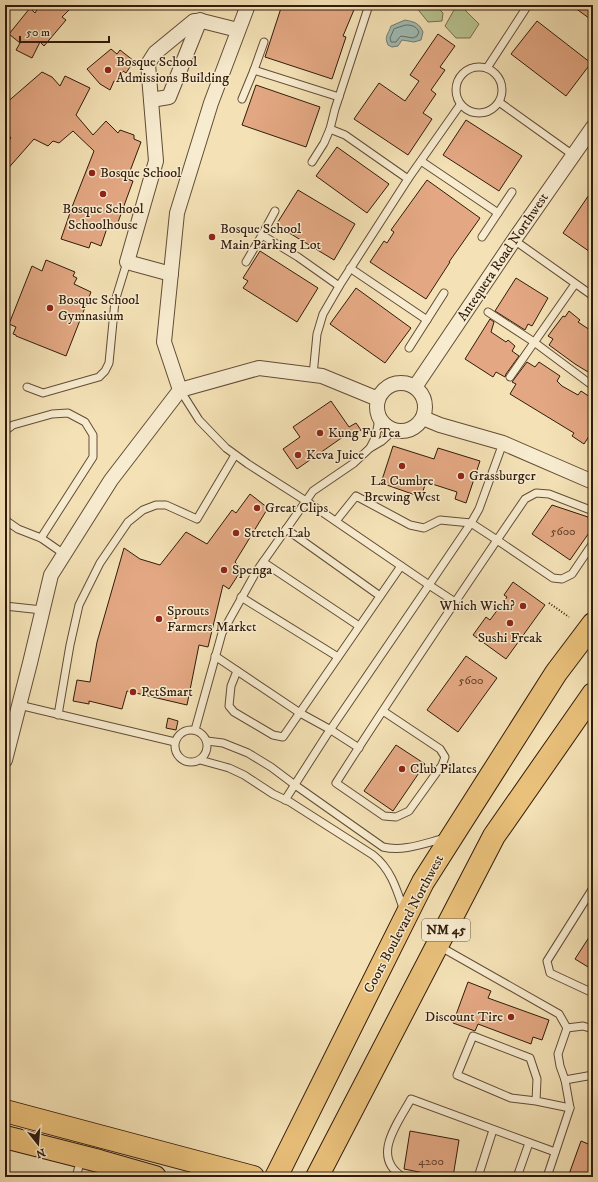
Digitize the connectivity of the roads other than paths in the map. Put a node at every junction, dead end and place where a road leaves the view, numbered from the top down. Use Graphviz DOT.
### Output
graph roads {
  1 [pos="248,5"];
  2 [pos="369,5"];
  3 [pos="528,5"];
  4 [pos="200,20"];
  5 [pos="238,30"];
  6 [pos="264,42"];
  7 [pos="487,68"];
  8 [pos="254,70"];
  9 [pos="339,97"];
  10 [pos="242,99"];
  11 [pos="151,100"];
  12 [pos="500,102"];
  13 [pos="460,105"];
  14 [pos="593,127"];
  15 [pos="330,129"];
  16 [pos="573,155"];
  17 [pos="420,161"];
  18 [pos="312,162"];
  19 [pos="408,179"];
  20 [pos="512,192"];
  21 [pos="275,211"];
  22 [pos="498,213"];
  23 [pos="262,235"];
  24 [pos="482,237"];
  25 [pos="514,240"];
  26 [pos="126,262"];
  27 [pos="246,262"];
  28 [pos="350,268"];
  29 [pos="171,274"];
  30 [pos="575,284"];
  31 [pos="339,286"];
  32 [pos="444,294"];
  33 [pos="593,296"];
  34 [pos="488,312"];
  35 [pos="427,320"];
  36 [pos="534,342"];
  37 [pos="409,348"];
  38 [pos="313,375"];
  39 [pos="510,376"];
  40 [pos="593,386"];
  41 [pos="27,387"];
  42 [pos="415,387"];
  43 [pos="180,390"];
  44 [pos="378,399"];
  45 [pos="380,418"];
  46 [pos="423,418"];
  47 [pos="394,430"];
  48 [pos="5,431"];
  49 [pos="503,443"];
  50 [pos="370,448"];
  51 [pos="235,455"];
  52 [pos="593,482"];
  53 [pos="306,500"];
  54 [pos="593,511"];
  55 [pos="5,520"];
  56 [pos="336,521"];
  57 [pos="471,523"];
  58 [pos="286,529"];
  59 [pos="41,538"];
  60 [pos="497,540"];
  61 [pos="593,543"];
  62 [pos="64,554"];
  63 [pos="263,562"];
  64 [pos="400,566"];
  65 [pos="429,585"];
  66 [pos="380,596"];
  67 [pos="241,597"];
  68 [pos="455,602"];
  69 [pos="5,606"];
  70 [pos="42,610"];
  71 [pos="593,624"];
  72 [pos="359,626"];
  73 [pos="215,656"];
  74 [pos="338,657"];
  75 [pos="237,671"];
  76 [pos="593,694"];
  77 [pos="19,705"];
  78 [pos="384,711"];
  79 [pos="300,712"];
  80 [pos="58,715"];
  81 [pos="195,730"];
  82 [pos="331,730"];
  83 [pos="207,741"];
  84 [pos="175,742"];
  85 [pos="359,748"];
  86 [pos="5,760"];
  87 [pos="200,760"];
  88 [pos="295,785"];
  89 [pos="285,800"];
  90 [pos="452,837"];
  91 [pos="593,888"];
  92 [pos="406,916"];
  93 [pos="438,945"];
  94 [pos="593,993"];
  95 [pos="567,1028"];
  96 [pos="593,1029"];
  97 [pos="593,1075"];
  98 [pos="566,1080"];
  99 [pos="536,1101"];
  100 [pos="570,1108"];
  101 [pos="5,1111"];
  102 [pos="493,1130"];
  103 [pos="5,1137"];
  104 [pos="529,1143"];
  105 [pos="555,1152"];
  106 [pos="79,1167"];
  107 [pos="155,1177"];
  108 [pos="253,1177"];
  109 [pos="276,1177"];
  110 [pos="317,1177"];
  111 [pos="403,1177"];
  112 [pos="478,1177"];
  113 [pos="517,1177"];
  114 [pos="547,1177"];
  1 -- 5 [label="street"];
  2 -- 9 [label="lane"];
  3 -- 7 [label="lane"];
  4 -- 5 [label="street"];
  4 -- 11 [label="street"];
  4 -- 11 [label="street"];
  5 -- 29 [label="street"];
  6 -- 8 [label="lane"];
  7 -- 12 [label="lane"];
  7 -- 13 [label="lane"];
  8 -- 9 [label="lane"];
  8 -- 10 [label="lane"];
  9 -- 15 [label="lane"];
  11 -- 26 [label="street"];
  12 -- 13 [label="lane"];
  12 -- 16 [label="lane"];
  13 -- 17 [label="lane"];
  14 -- 16 [label="street, Antequera Road Northwest"];
  15 -- 18 [label="lane"];
  15 -- 19 [label="lane"];
  16 -- 25 [label="street, Antequera Road Northwest"];
  17 -- 19 [label="lane"];
  17 -- 22 [label="lane"];
  19 -- 28 [label="lane"];
  20 -- 22 [label="lane"];
  21 -- 23 [label="lane"];
  22 -- 24 [label="lane"];
  23 -- 27 [label="lane"];
  23 -- 31 [label="lane"];
  25 -- 30 [label="lane"];
  25 -- 42 [label="street, Antequera Road Northwest"];
  26 -- 29 [label="street"];
  26 -- 41 [label="lane"];
  28 -- 31 [label="lane"];
  28 -- 35 [label="lane"];
  29 -- 43 [label="street"];
  30 -- 33 [label="lane"];
  30 -- 36 [label="lane"];
  31 -- 38 [label="lane"];
  32 -- 35 [label="lane"];
  34 -- 36 [label="lane"];
  35 -- 37 [label="lane"];
  36 -- 39 [label="lane"];
  36 -- 40 [label="lane"];
  38 -- 43 [label="street"];
  38 -- 44 [label="street"];
  42 -- 44 [label="street"];
  42 -- 46 [label="street"];
  43 -- 51 [label="lane"];
  43 -- 62 [label="street"];
  44 -- 45 [label="street"];
  45 -- 47 [label="street"];
  45 -- 50 [label="lane"];
  46 -- 47 [label="street"];
  46 -- 49 [label="street"];
  47 -- 50 [label="lane"];
  48 -- 59 [label="lane"];
  49 -- 52 [label="street"];
  49 -- 57 [label="lane"];
  50 -- 53 [label="lane"];
  51 -- 53 [label="lane"];
  51 -- 80 [label="lane"];
  53 -- 56 [label="lane"];
  53 -- 58 [label="lane"];
  54 -- 60 [label="lane"];
  55 -- 59 [label="lane"];
  56 -- 57 [label="lane"];
  56 -- 64 [label="lane"];
  57 -- 60 [label="lane"];
  57 -- 65 [label="lane"];
  58 -- 63 [label="lane"];
  58 -- 66 [label="lane"];
  59 -- 62 [label="lane"];
  60 -- 61 [label="lane"];
  60 -- 68 [label="lane"];
  62 -- 70 [label="street"];
  63 -- 67 [label="lane"];
  63 -- 72 [label="lane"];
  64 -- 65 [label="lane"];
  64 -- 66 [label="lane"];
  65 -- 68 [label="lane"];
  65 -- 82 [label="lane"];
  66 -- 72 [label="lane"];
  67 -- 73 [label="lane"];
  67 -- 74 [label="lane"];
  68 -- 78 [label="lane"];
  69 -- 70 [label="lane"];
  70 -- 77 [label="street"];
  71 -- 90 [label="main road, Coors Boulevard Northwest / NM 45"];
  72 -- 74 [label="lane"];
  73 -- 75 [label="lane"];
  73 -- 81 [label="lane"];
  74 -- 79 [label="lane"];
  75 -- 79 [label="lane"];
  75 -- 79 [label="lane"];
  76 -- 93 [label="main road, NM 45"];
  77 -- 80 [label="lane"];
  77 -- 86 [label="street"];
  78 -- 85 [label="lane"];
  78 -- 85 [label="lane"];
  79 -- 82 [label="lane"];
  80 -- 84 [label="lane"];
  81 -- 83 [label="lane"];
  81 -- 84 [label="lane"];
  82 -- 85 [label="lane"];
  82 -- 88 [label="lane"];
  83 -- 87 [label="lane"];
  83 -- 88 [label="lane"];
  84 -- 87 [label="lane"];
  87 -- 89 [label="lane"];
  88 -- 89 [label="lane"];
  88 -- 90 [label="lane"];
  89 -- 92 [label="lane"];
  90 -- 92 [label="main road, Coors Boulevard Northwest / NM 45"];
  91 -- 94 [label="lane"];
  92 -- 109 [label="main road, Coors Boulevard Northwest / NM 45"];
  93 -- 95 [label="lane"];
  93 -- 110 [label="main road, NM 45"];
  95 -- 96 [label="lane"];
  95 -- 98 [label="lane"];
  97 -- 98 [label="lane"];
  98 -- 100 [label="lane"];
  99 -- 99 [label="lane"];
  99 -- 100 [label="lane"];
  100 -- 105 [label="lane"];
  101 -- 108 [label="main road"];
  102 -- 104 [label="lane"];
  102 -- 111 [label="lane"];
  102 -- 112 [label="lane"];
  103 -- 106 [label="main road"];
  104 -- 105 [label="lane"];
  104 -- 113 [label="lane"];
  105 -- 114 [label="lane"];
  106 -- 107 [label="main road"];
}
